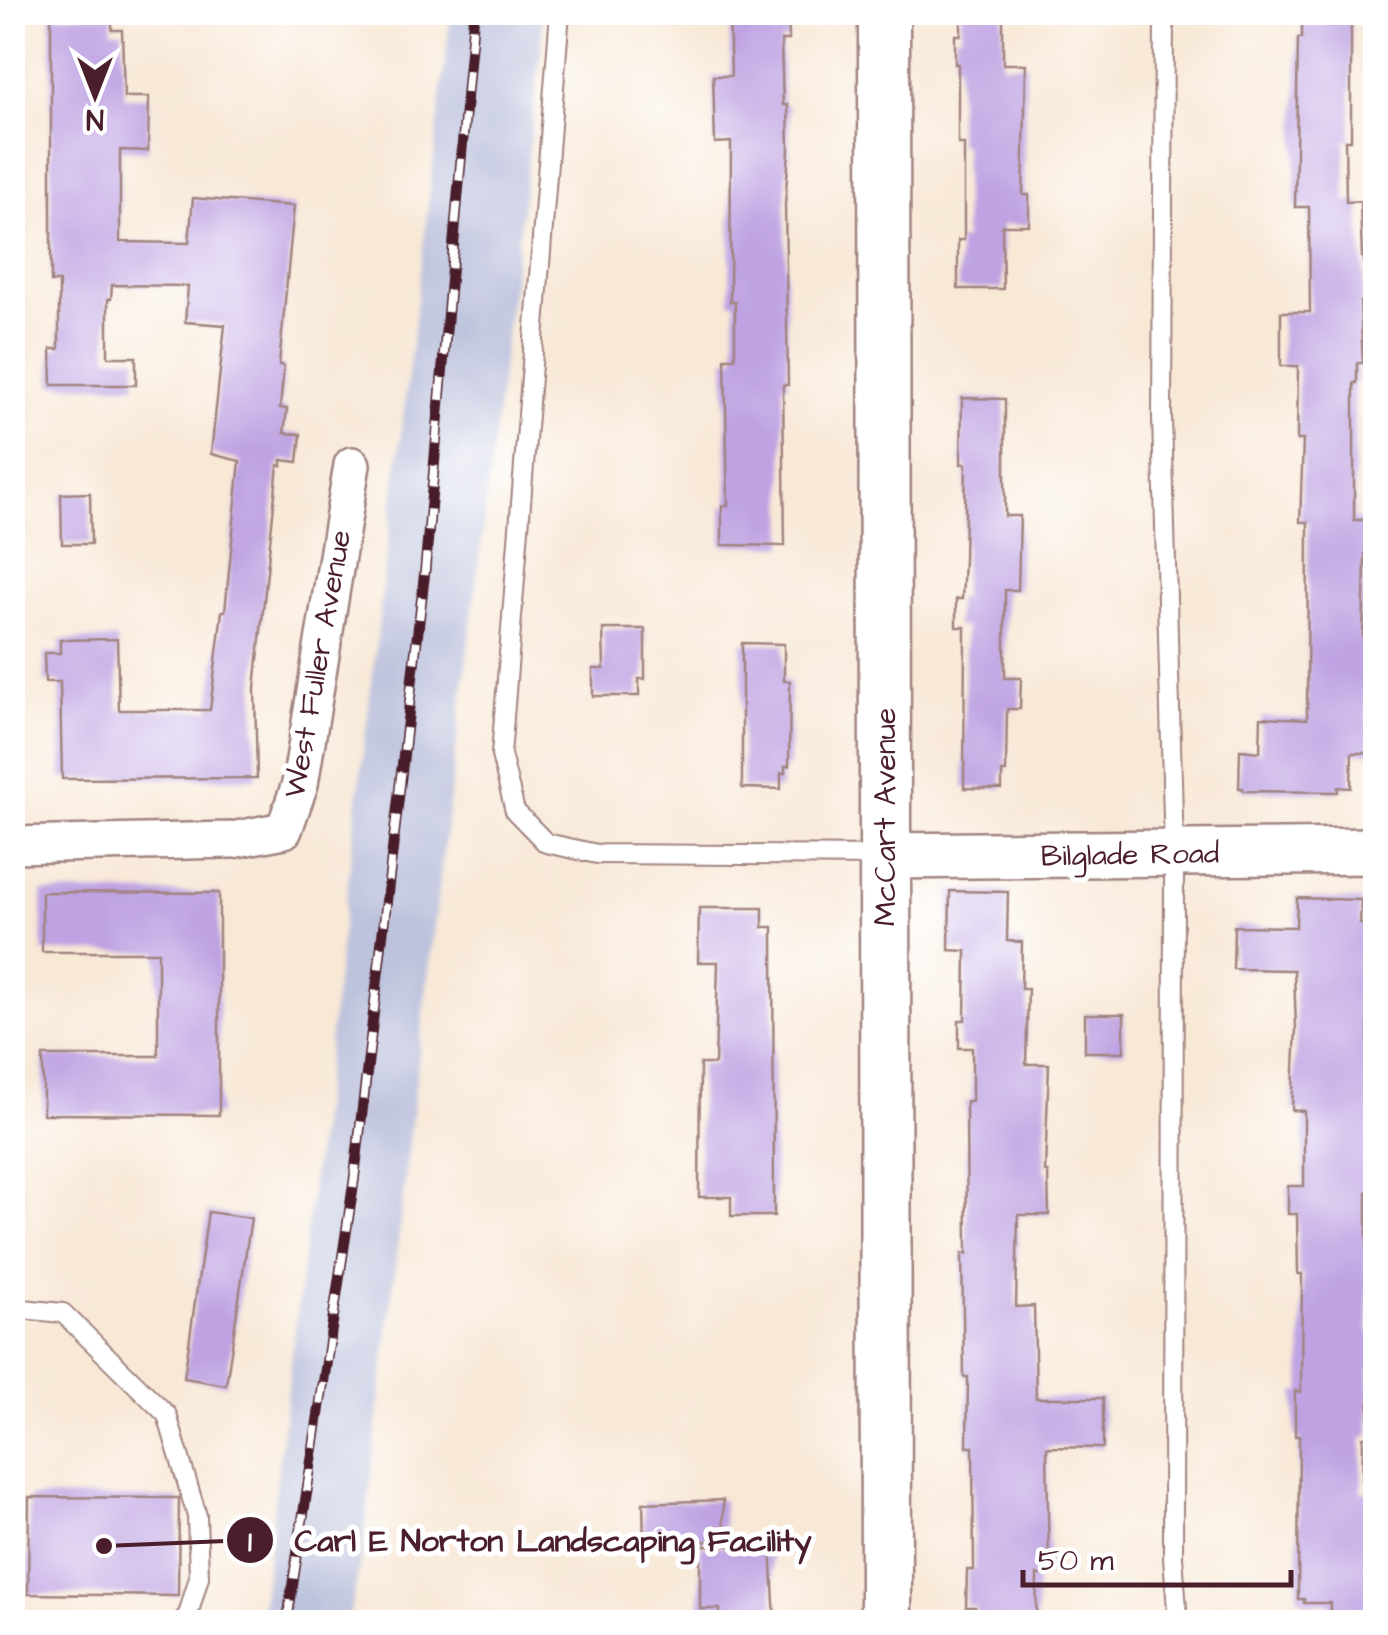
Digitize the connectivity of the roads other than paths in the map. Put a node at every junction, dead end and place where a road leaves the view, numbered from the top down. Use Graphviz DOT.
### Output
graph roads {
  1 [pos="560,12"];
  2 [pos="884,12"];
  3 [pos="1164,12"];
  4 [pos="352,465"];
  5 [pos="12,845"];
  6 [pos="1376,851"];
  7 [pos="1174,854"];
  8 [pos="885,856"];
  9 [pos="12,1308"];
  10 [pos="181,1622"];
  11 [pos="886,1622"];
  12 [pos="1178,1622"];
  1 -- 8 [label="lane"];
  2 -- 8 [label="main road, McCart Avenue"];
  3 -- 7 [label="lane"];
  4 -- 5 [label="street, West Fuller Avenue"];
  6 -- 7 [label="street, Bilglade Road"];
  7 -- 8 [label="street, Bilglade Road"];
  7 -- 12 [label="lane"];
  8 -- 11 [label="main road, McCart Avenue"];
  9 -- 10 [label="lane"];
}
